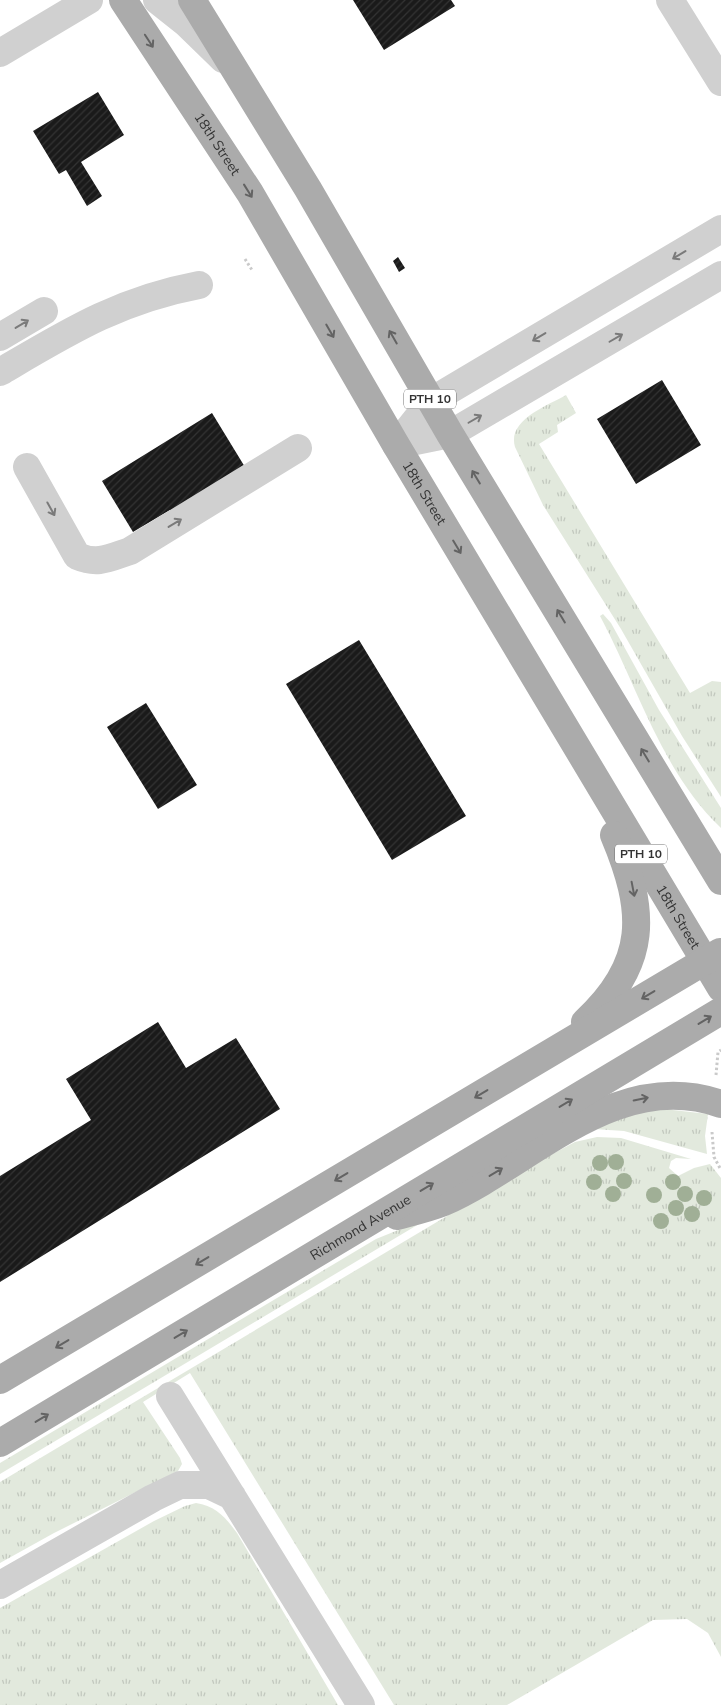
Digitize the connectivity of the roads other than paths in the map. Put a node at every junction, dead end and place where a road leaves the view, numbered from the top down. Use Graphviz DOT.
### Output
graph roads {
  1 [pos="89,0"];
  2 [pos="122,0"];
  3 [pos="157,0"];
  4 [pos="192,0"];
  5 [pos="670,0"];
  6 [pos="0,53"];
  7 [pos="236,72"];
  8 [pos="721,82"];
  9 [pos="721,230"];
  10 [pos="721,275"];
  11 [pos="199,284"];
  12 [pos="44,311"];
  13 [pos="0,337"];
  14 [pos="0,372"];
  15 [pos="431,401"];
  16 [pos="450,434"];
  17 [pos="396,445"];
  18 [pos="298,448"];
  19 [pos="27,467"];
  20 [pos="576,746"];
  21 [pos="670,797"];
  22 [pos="721,848"];
  23 [pos="721,881"];
  24 [pos="713,956"];
  25 [pos="721,988"];
  26 [pos="721,1011"];
  27 [pos="523,1069"];
  28 [pos="717,1114"];
  29 [pos="340,1239"];
  30 [pos="0,1380"];
  31 [pos="170,1396"];
  32 [pos="0,1443"];
  33 [pos="232,1496"];
  34 [pos="0,1585"];
  35 [pos="361,1705"];
  1 -- 6 [label="lane"];
  2 -- 17 [label="main road, 18th Street / PTH 10, one-way"];
  3 -- 7 [label="lane"];
  4 -- 7 [label="main road, PTH 10"];
  5 -- 8 [label="lane"];
  15 -- 7 [label="main road, PTH 10, one-way"];
  9 -- 15 [label="lane, one-way"];
  16 -- 10 [label="lane, one-way"];
  11 -- 14 [label="lane"];
  13 -- 12 [label="lane, one-way"];
  15 -- 16 [label="main road, PTH 10"];
  15 -- 17 [label="lane"];
  16 -- 17 [label="lane"];
  21 -- 16 [label="main road, PTH 10, one-way"];
  17 -- 20 [label="main road, 18th Street / PTH 10, one-way"];
  19 -- 18 [label="lane, one-way"];
  20 -- 24 [label="main road, 18th Street / PTH 10"];
  20 -- 27 [label="main road, one-way"];
  21 -- 22 [label="main road"];
  21 -- 23 [label="main road, PTH 10"];
  24 -- 25 [label="main road, 18th Street / PTH 10"];
  24 -- 27 [label="main road, one-way"];
  29 -- 26 [label="main road, Richmond Avenue, one-way"];
  27 -- 30 [label="main road, one-way"];
  29 -- 28 [label="main road, one-way"];
  32 -- 29 [label="main road, Richmond Avenue, one-way"];
  31 -- 33 [label="lane"];
  33 -- 34 [label="lane"];
  33 -- 35 [label="lane"];
}
